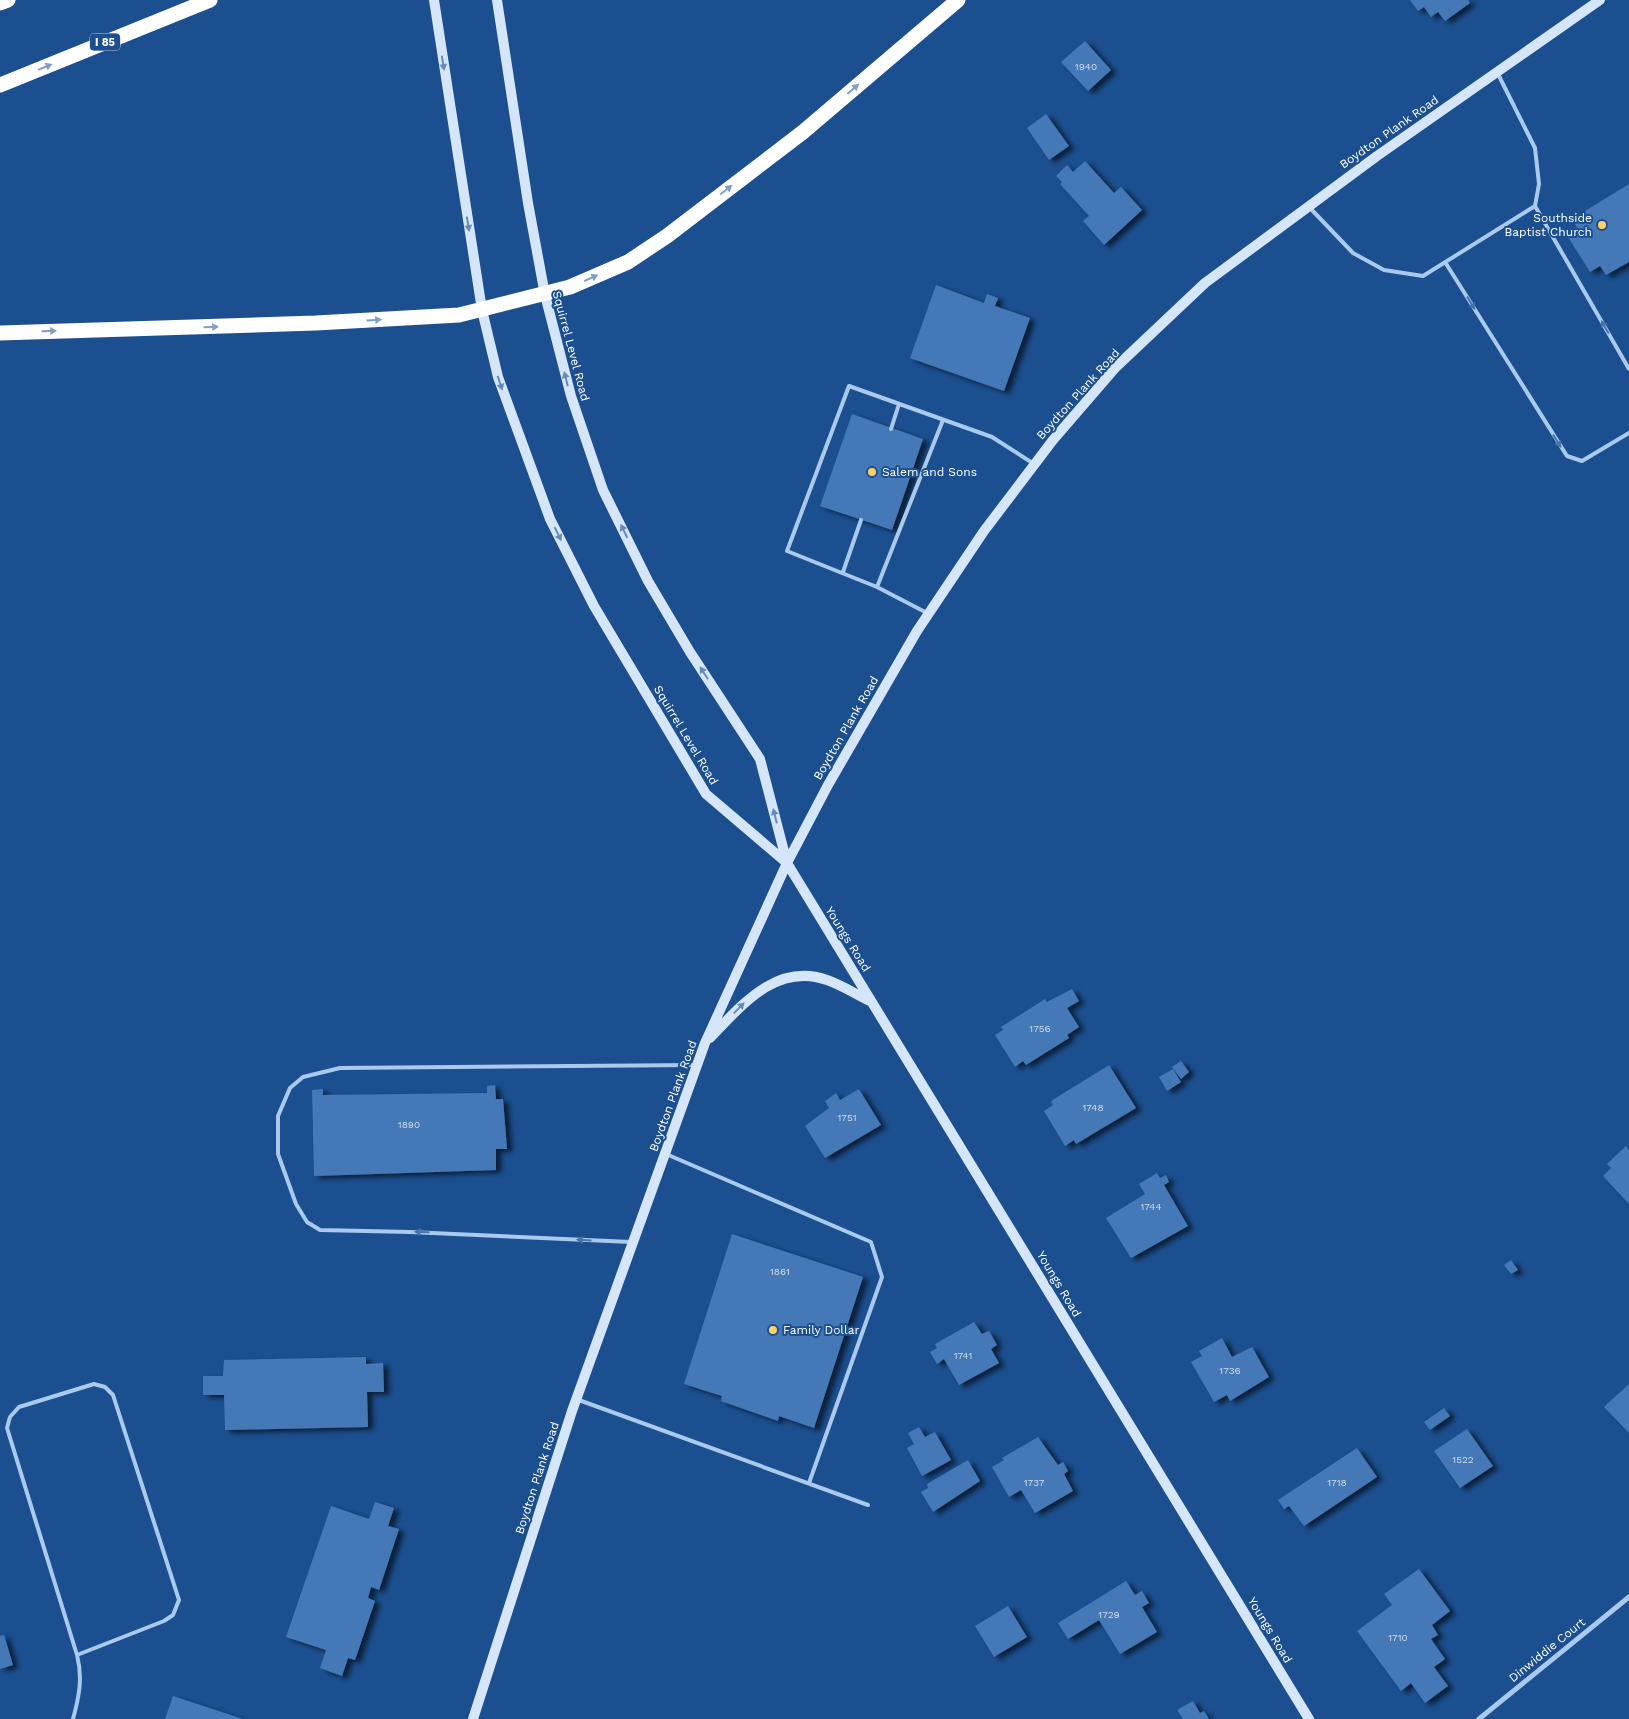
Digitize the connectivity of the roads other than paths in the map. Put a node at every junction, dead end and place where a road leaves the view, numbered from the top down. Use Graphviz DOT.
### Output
graph roads {
  1 [pos="8,0"];
  2 [pos="210,0"];
  3 [pos="434,0"];
  4 [pos="497,0"];
  5 [pos="958,0"];
  6 [pos="1600,0"];
  7 [pos="0,3"];
  8 [pos="1497,72"];
  9 [pos="0,85"];
  10 [pos="1308,205"];
  11 [pos="1534,206"];
  12 [pos="1445,262"];
  13 [pos="545,295"];
  14 [pos="482,310"];
  15 [pos="0,333"];
  16 [pos="1629,369"];
  17 [pos="899,404"];
  18 [pos="943,420"];
  19 [pos="891,429"];
  20 [pos="1629,433"];
  21 [pos="1034,464"];
  22 [pos="862,520"];
  23 [pos="843,572"];
  24 [pos="877,587"];
  25 [pos="929,614"];
  26 [pos="787,864"];
  27 [pos="873,1002"];
  28 [pos="706,1043"];
  29 [pos="698,1065"];
  30 [pos="665,1154"];
  31 [pos="633,1242"];
  32 [pos="576,1399"];
  33 [pos="809,1483"];
  34 [pos="868,1504"];
  35 [pos="1629,1597"];
  36 [pos="77,1655"];
  37 [pos="73,1719"];
  38 [pos="473,1719"];
  39 [pos="1309,1719"];
  40 [pos="1478,1719"];
  1 -- 7 [label="highway"];
  9 -- 2 [label="highway, I 85, one-way"];
  3 -- 14 [label="main road, Squirrel Level Road, one-way"];
  4 -- 13 [label="main road, Squirrel Level Road"];
  13 -- 5 [label="highway, one-way"];
  6 -- 8 [label="main road, Boydton Plank Road"];
  8 -- 10 [label="main road, Boydton Plank Road"];
  8 -- 11 [label="lane"];
  10 -- 12 [label="lane"];
  10 -- 21 [label="main road, Boydton Plank Road"];
  11 -- 12 [label="lane"];
  16 -- 11 [label="lane, one-way"];
  12 -- 20 [label="lane, one-way"];
  13 -- 14 [label="highway"];
  26 -- 13 [label="main road, Squirrel Level Road, one-way"];
  15 -- 14 [label="highway, one-way"];
  14 -- 26 [label="main road, Squirrel Level Road, one-way"];
  17 -- 18 [label="lane"];
  17 -- 19 [label="lane"];
  17 -- 23 [label="lane"];
  18 -- 21 [label="lane"];
  18 -- 24 [label="lane"];
  21 -- 25 [label="main road, Boydton Plank Road"];
  22 -- 23 [label="lane"];
  23 -- 24 [label="lane"];
  24 -- 25 [label="lane"];
  25 -- 26 [label="main road, Boydton Plank Road"];
  26 -- 27 [label="main road, Youngs Road"];
  26 -- 28 [label="main road, Boydton Plank Road"];
  28 -- 27 [label="main road, one-way"];
  27 -- 39 [label="main road, Youngs Road"];
  28 -- 29 [label="main road, Boydton Plank Road"];
  29 -- 30 [label="main road, Boydton Plank Road"];
  31 -- 29 [label="lane, one-way"];
  30 -- 31 [label="main road, Boydton Plank Road"];
  30 -- 33 [label="lane"];
  31 -- 32 [label="main road, Boydton Plank Road"];
  32 -- 33 [label="lane"];
  32 -- 38 [label="main road, Boydton Plank Road"];
  33 -- 34 [label="lane"];
  35 -- 40 [label="street, Dinwiddie Court"];
  36 -- 36 [label="lane"];
  36 -- 37 [label="lane"];
}
